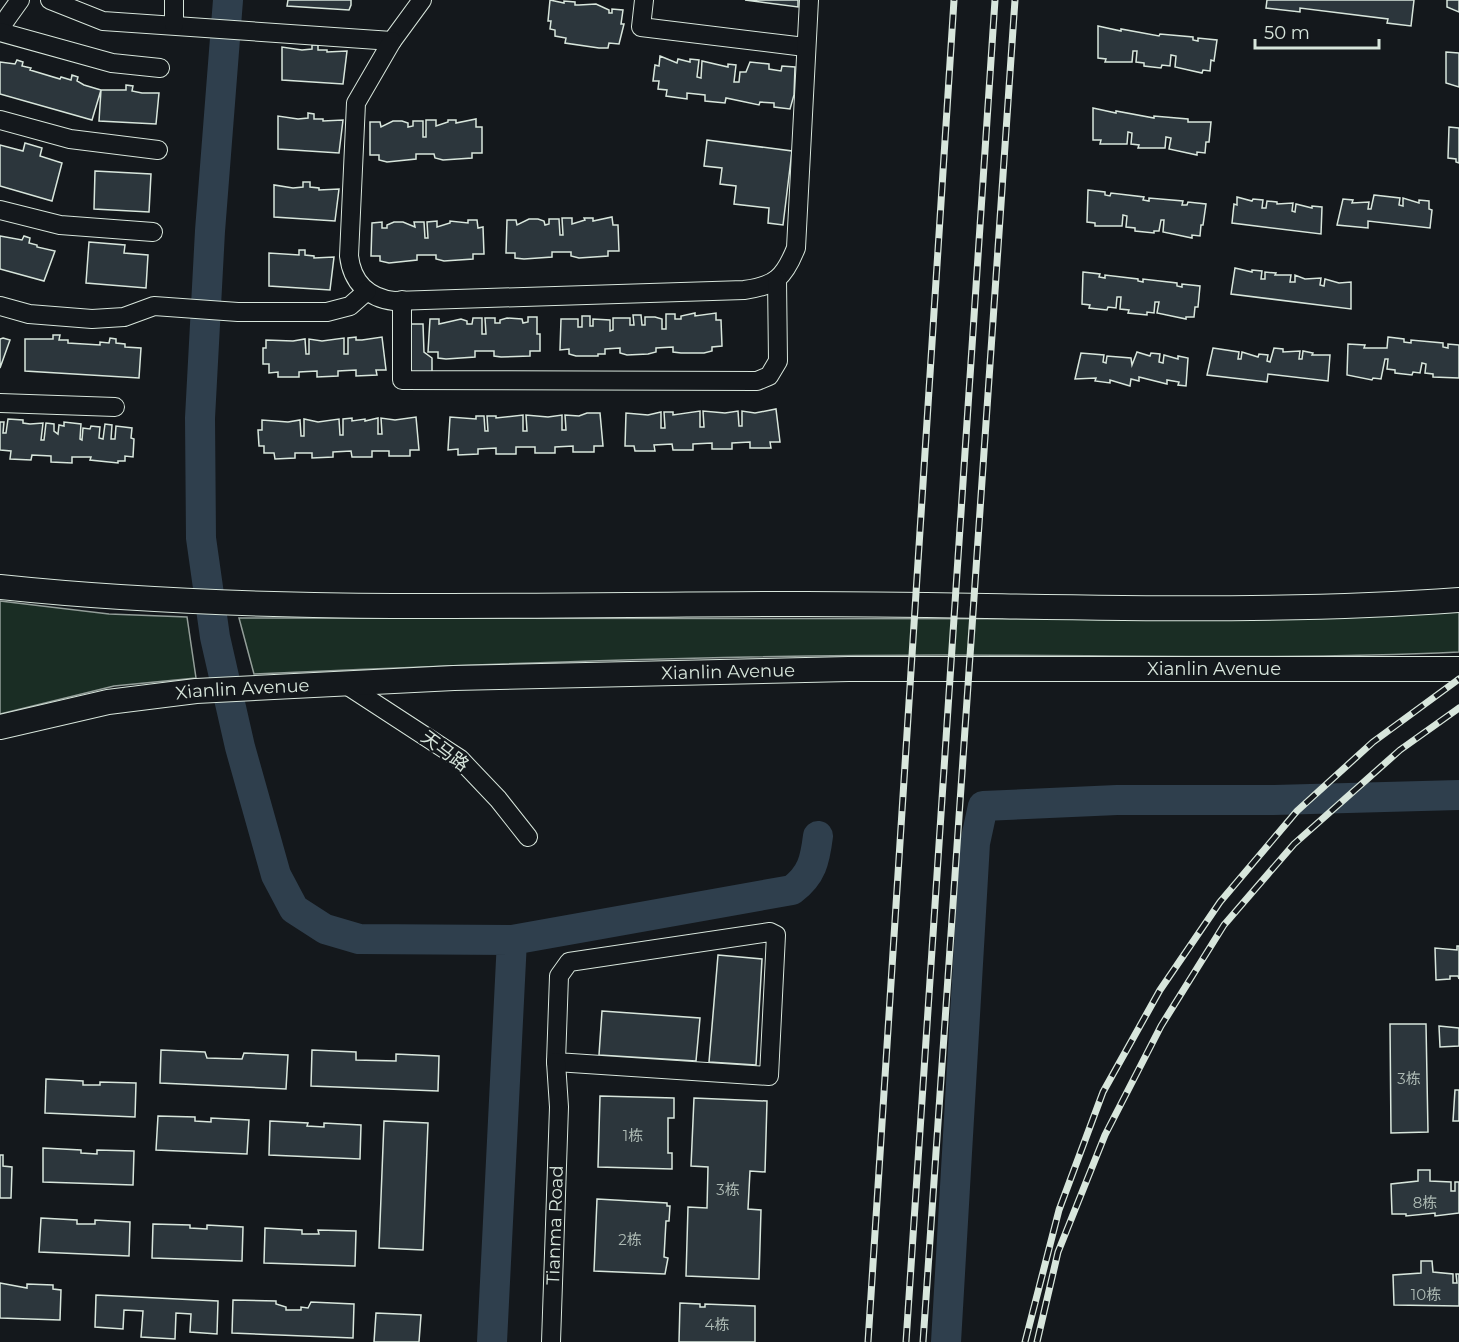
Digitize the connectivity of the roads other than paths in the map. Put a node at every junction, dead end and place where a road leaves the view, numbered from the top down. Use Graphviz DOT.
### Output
graph roads {
  1 [pos="20,0"];
  2 [pos="50,0"];
  3 [pos="174,0"];
  4 [pos="422,0"];
  5 [pos="644,0"];
  6 [pos="809,0"];
  7 [pos="174,26"];
  8 [pos="0,30"];
  9 [pos="392,41"];
  10 [pos="804,47"];
  11 [pos="160,68"];
  12 [pos="0,120"];
  13 [pos="158,150"];
  14 [pos="0,210"];
  15 [pos="153,232"];
  16 [pos="777,279"];
  17 [pos="367,291"];
  18 [pos="402,300"];
  19 [pos="0,306"];
  20 [pos="0,403"];
  21 [pos="115,407"];
  22 [pos="0,587"];
  23 [pos="1459,600"];
  24 [pos="1459,669"];
  25 [pos="345,684"];
  26 [pos="0,728"];
  27 [pos="528,837"];
  28 [pos="556,1062"];
  29 [pos="551,1342"];
  1 -- 8 [label="street"];
  2 -- 7 [label="street"];
  3 -- 7 [label="street"];
  4 -- 9 [label="street"];
  5 -- 10 [label="street"];
  6 -- 10 [label="street"];
  7 -- 9 [label="street"];
  8 -- 11 [label="street"];
  9 -- 17 [label="street"];
  10 -- 16 [label="street"];
  12 -- 13 [label="street"];
  14 -- 15 [label="street"];
  16 -- 18 [label="street"];
  16 -- 18 [label="street"];
  17 -- 18 [label="street"];
  17 -- 19 [label="street"];
  20 -- 21 [label="street"];
  22 -- 23 [label="main road"];
  24 -- 25 [label="main road, Xianlin Avenue"];
  25 -- 26 [label="main road, Xianlin Avenue"];
  25 -- 27 [label="street, 天马路"];
  28 -- 28 [label="street, Tianma Road"];
  28 -- 29 [label="street, Tianma Road"];
}
